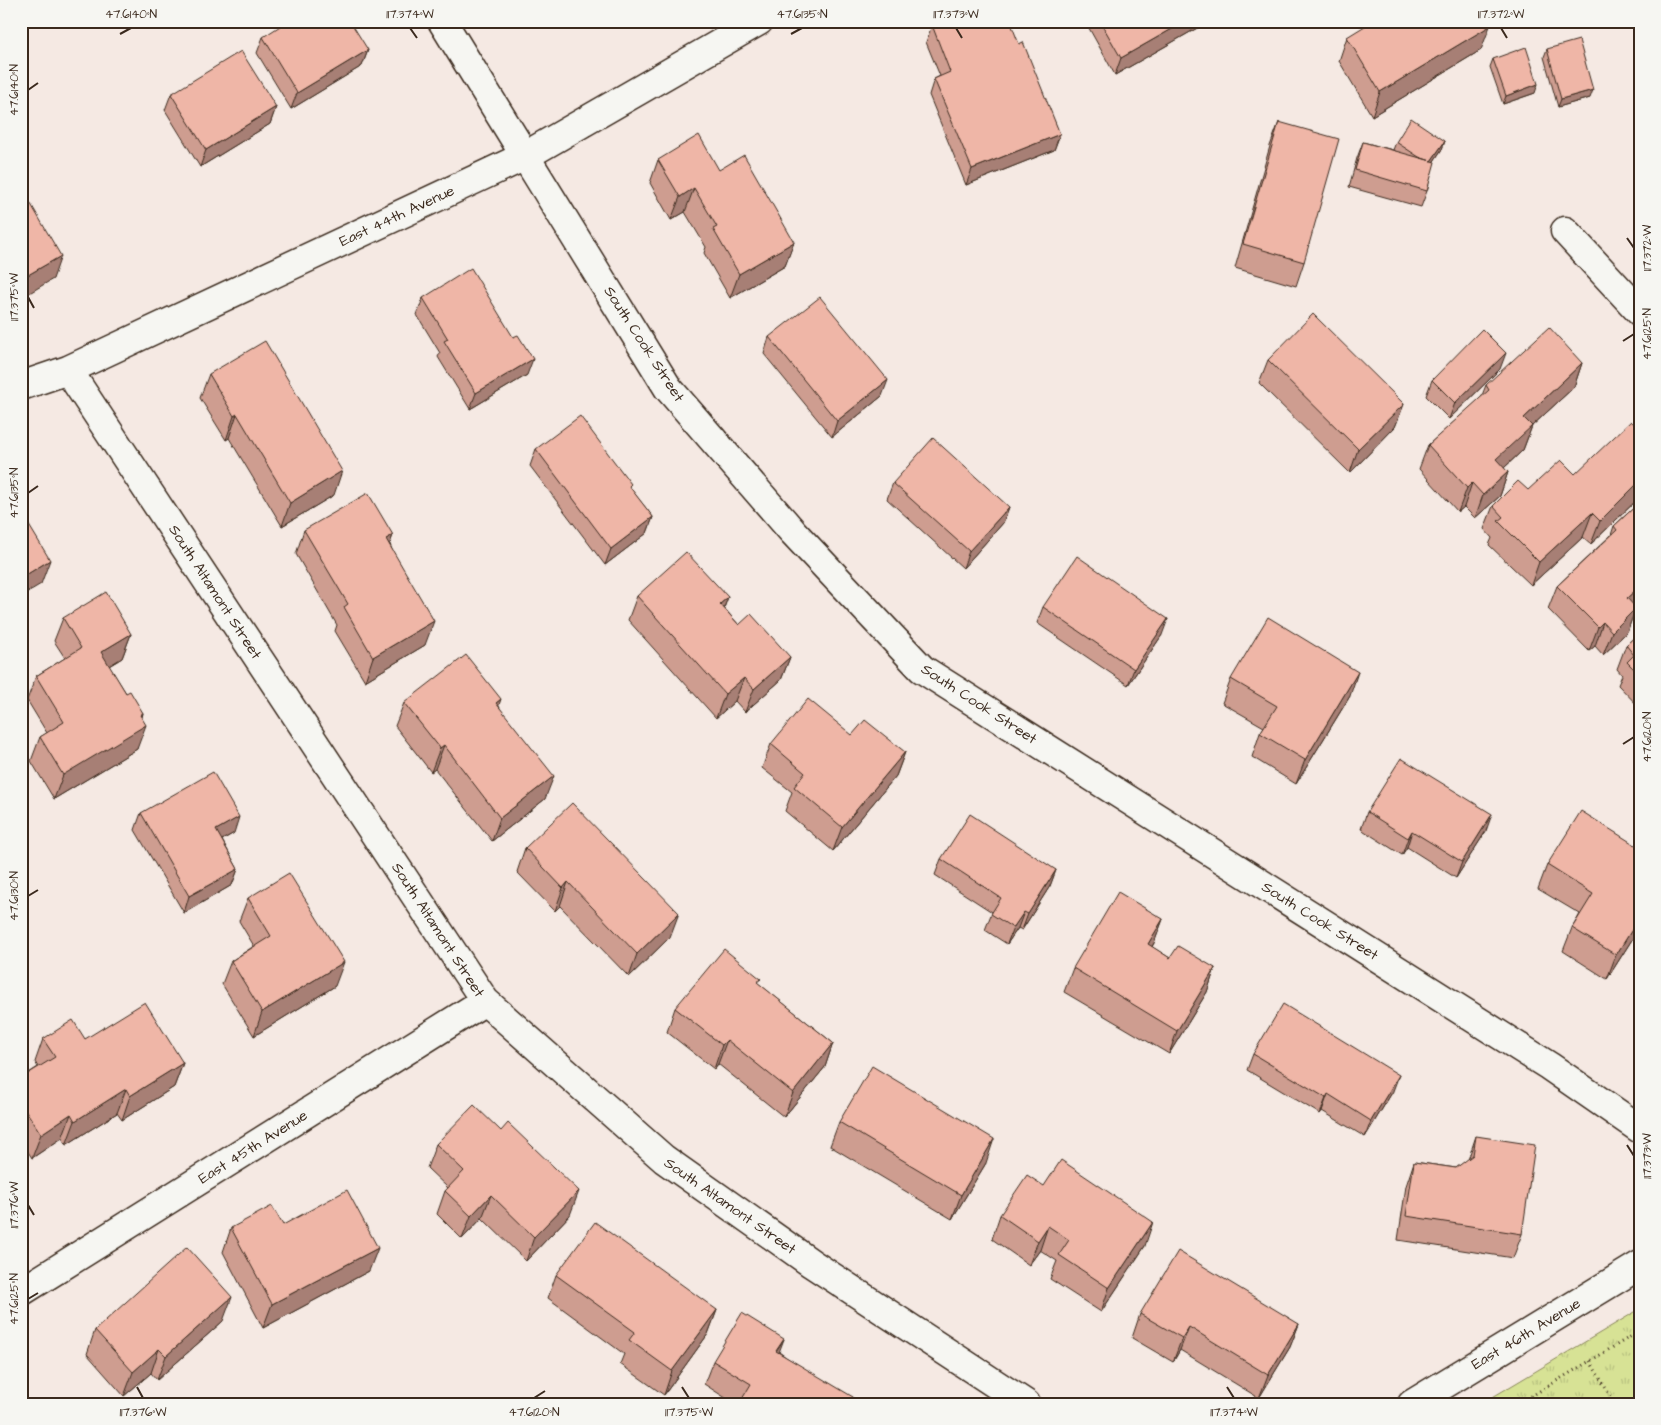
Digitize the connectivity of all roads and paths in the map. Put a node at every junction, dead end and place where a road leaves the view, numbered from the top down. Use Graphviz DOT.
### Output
graph roads {
  1 [pos="442,21"];
  2 [pos="759,21"];
  3 [pos="525,156"];
  4 [pos="1565,231"];
  5 [pos="1640,312"];
  6 [pos="68,370"];
  7 [pos="21,386"];
  8 [pos="485,1001"];
  9 [pos="1640,1129"];
  10 [pos="1640,1265"];
  11 [pos="21,1292"];
  12 [pos="1640,1331"];
  13 [pos="1590,1361"];
  14 [pos="1026,1404"];
  15 [pos="1412,1404"];
  16 [pos="1518,1404"];
  17 [pos="1615,1404"];
  1 -- 3 [label="street, South Cook Street"];
  2 -- 3 [label="street, East 44th Avenue"];
  3 -- 6 [label="street, East 44th Avenue"];
  3 -- 9 [label="street, South Cook Street"];
  4 -- 5 [label="street"];
  6 -- 7 [label="street, East 44th Avenue"];
  6 -- 8 [label="street, South Altamont Street"];
  8 -- 11 [label="street, East 45th Avenue"];
  8 -- 14 [label="street, South Altamont Street"];
  10 -- 15 [label="street, East 46th Avenue"];
  12 -- 13 [label="path"];
  13 -- 16 [label="path"];
  13 -- 17 [label="path"];
}
